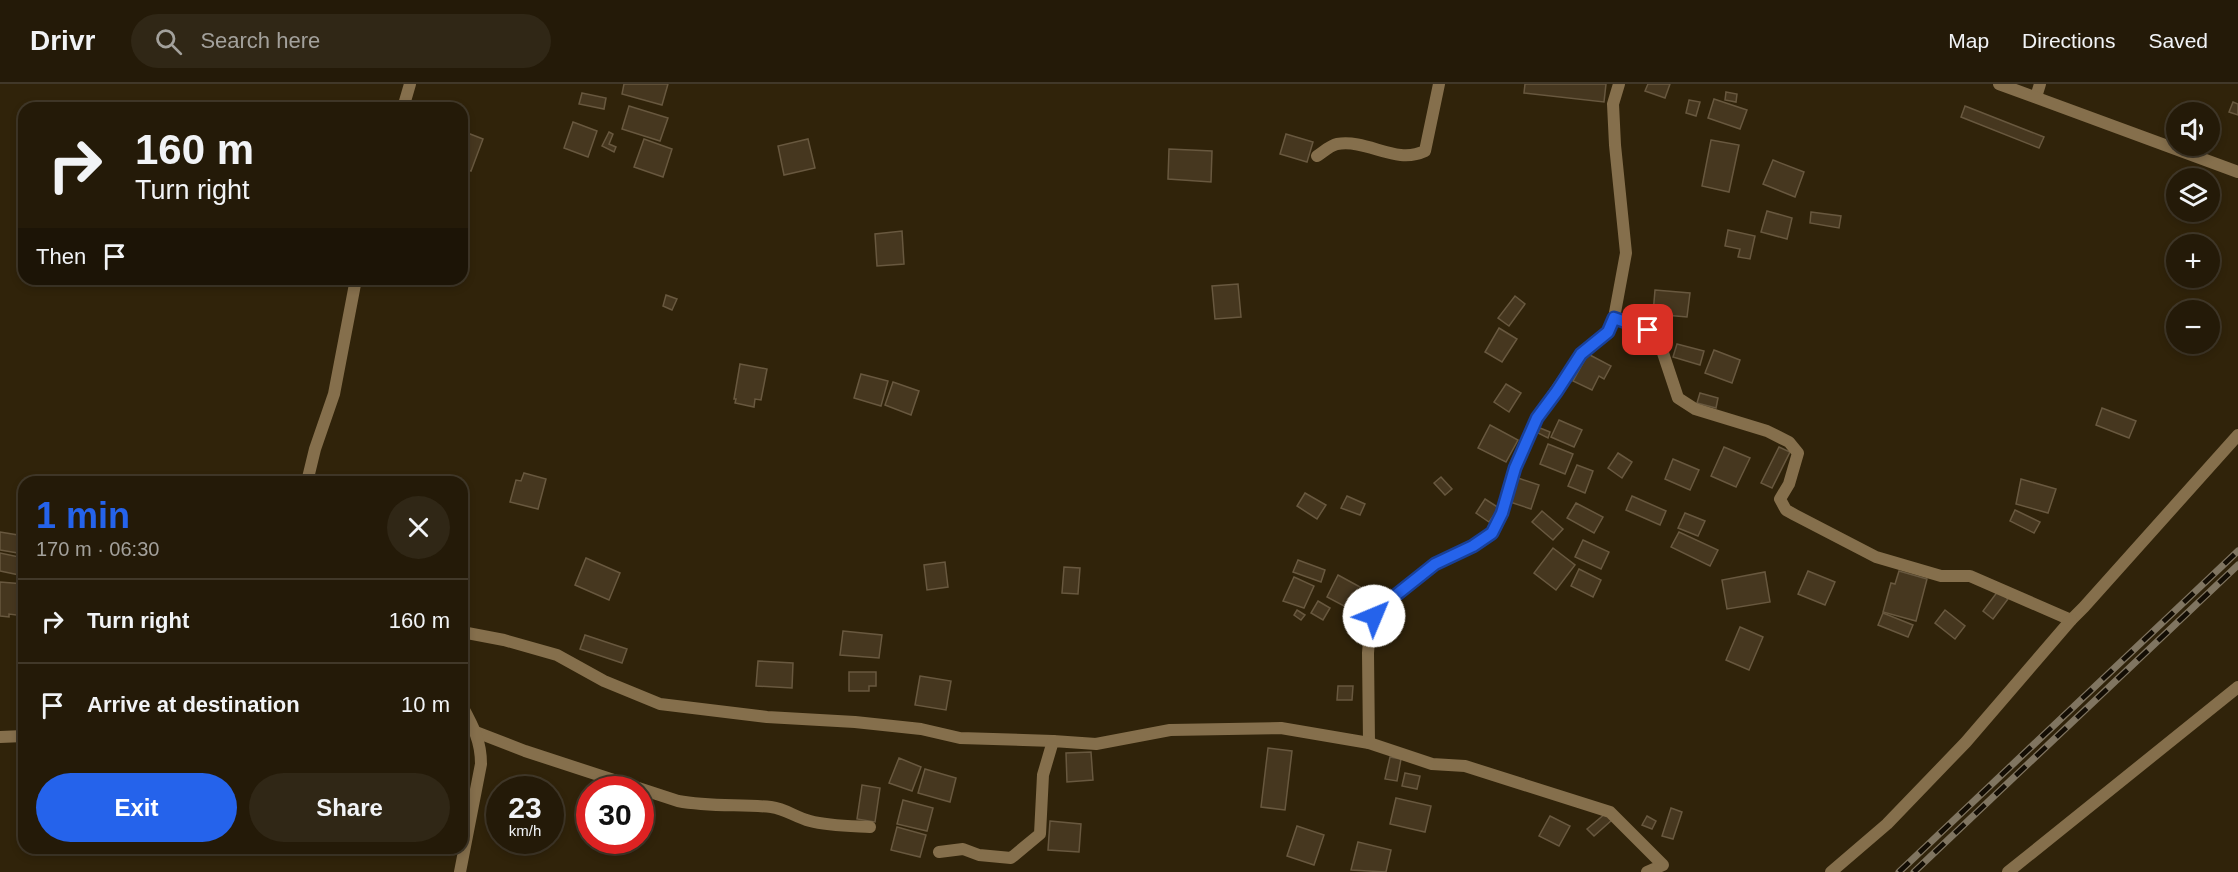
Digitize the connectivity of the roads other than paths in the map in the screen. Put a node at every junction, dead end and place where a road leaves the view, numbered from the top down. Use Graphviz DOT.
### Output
graph roads {
  1 [pos="410,84"];
  2 [pos="1439,84"];
  3 [pos="1619,84"];
  4 [pos="1999,84"];
  5 [pos="2040,84"];
  6 [pos="2036,98"];
  7 [pos="405,102"];
  8 [pos="1317,156"];
  9 [pos="2238,172"];
  10 [pos="355,285"];
  11 [pos="1614,318"];
  12 [pos="2238,435"];
  13 [pos="308,476"];
  14 [pos="2071,620"];
  15 [pos="468,633"];
  16 [pos="2238,687"];
  17 [pos="468,717"];
  18 [pos="476,732"];
  19 [pos="18,736"];
  20 [pos="0,737"];
  21 [pos="1053,741"];
  22 [pos="1369,743"];
  23 [pos="870,827"];
  24 [pos="468,831"];
  25 [pos="939,852"];
  26 [pos="464,854"];
  27 [pos="1668,868"];
  28 [pos="460,872"];
  29 [pos="1647,872"];
  30 [pos="1831,872"];
  31 [pos="2008,872"];
  1 -- 7 [label="street"];
  2 -- 8 [label="street"];
  3 -- 11 [label="street"];
  4 -- 6 [label="street"];
  5 -- 6 [label="street"];
  6 -- 9 [label="street"];
  10 -- 13 [label="street"];
  11 -- 14 [label="street"];
  11 -- 22 [label="street"];
  12 -- 14 [label="street"];
  14 -- 30 [label="street"];
  15 -- 21 [label="street"];
  16 -- 31 [label="street"];
  17 -- 18 [label="street"];
  18 -- 23 [label="street"];
  18 -- 24 [label="street"];
  19 -- 20 [label="street"];
  21 -- 22 [label="street"];
  21 -- 25 [label="street"];
  22 -- 27 [label="street"];
  26 -- 28 [label="street"];
  27 -- 29 [label="street"];
}
